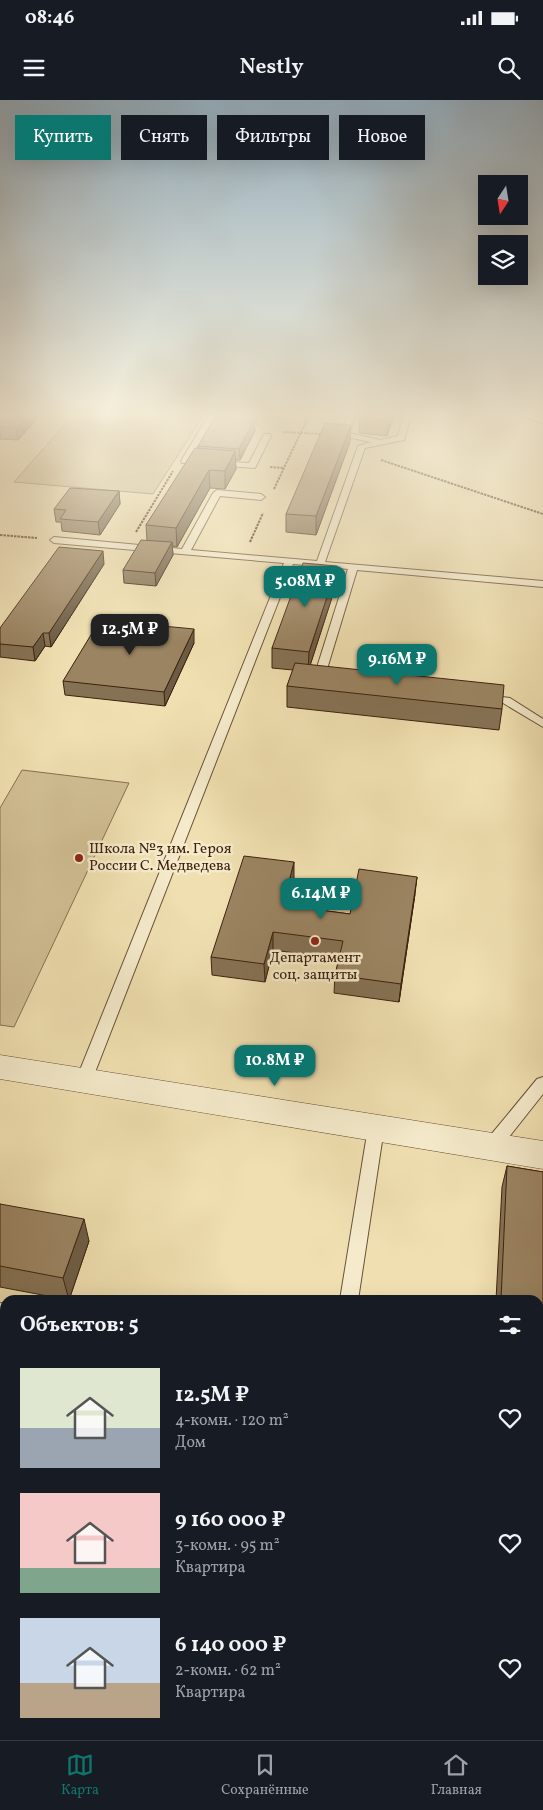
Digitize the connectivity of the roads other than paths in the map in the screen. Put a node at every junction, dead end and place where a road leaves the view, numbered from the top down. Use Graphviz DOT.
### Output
graph roads {
  1 [pos="346,490"];
  2 [pos="261,497"];
  3 [pos="54,540"];
  4 [pos="185,552"];
  5 [pos="290,561"];
  6 [pos="320,564"];
  7 [pos="353,567"];
  8 [pos="543,584"];
  9 [pos="328,681"];
  10 [pos="476,697"];
  11 [pos="543,724"];
  12 [pos="0,1067"];
  13 [pos="84,1080"];
  14 [pos="543,1083"];
  15 [pos="376,1128"];
  16 [pos="491,1147"];
  17 [pos="543,1155"];
  18 [pos="350,1295"];
  1 -- 6 [label="lane"];
  2 -- 4 [label="lane"];
  3 -- 4 [label="lane"];
  4 -- 5 [label="lane"];
  5 -- 6 [label="lane"];
  5 -- 13 [label="lane"];
  6 -- 7 [label="lane"];
  7 -- 8 [label="lane"];
  7 -- 9 [label="lane"];
  10 -- 11 [label="lane"];
  12 -- 13 [label="street"];
  13 -- 15 [label="street"];
  14 -- 16 [label="lane"];
  15 -- 16 [label="street"];
  15 -- 18 [label="lane"];
  16 -- 17 [label="street"];
}
